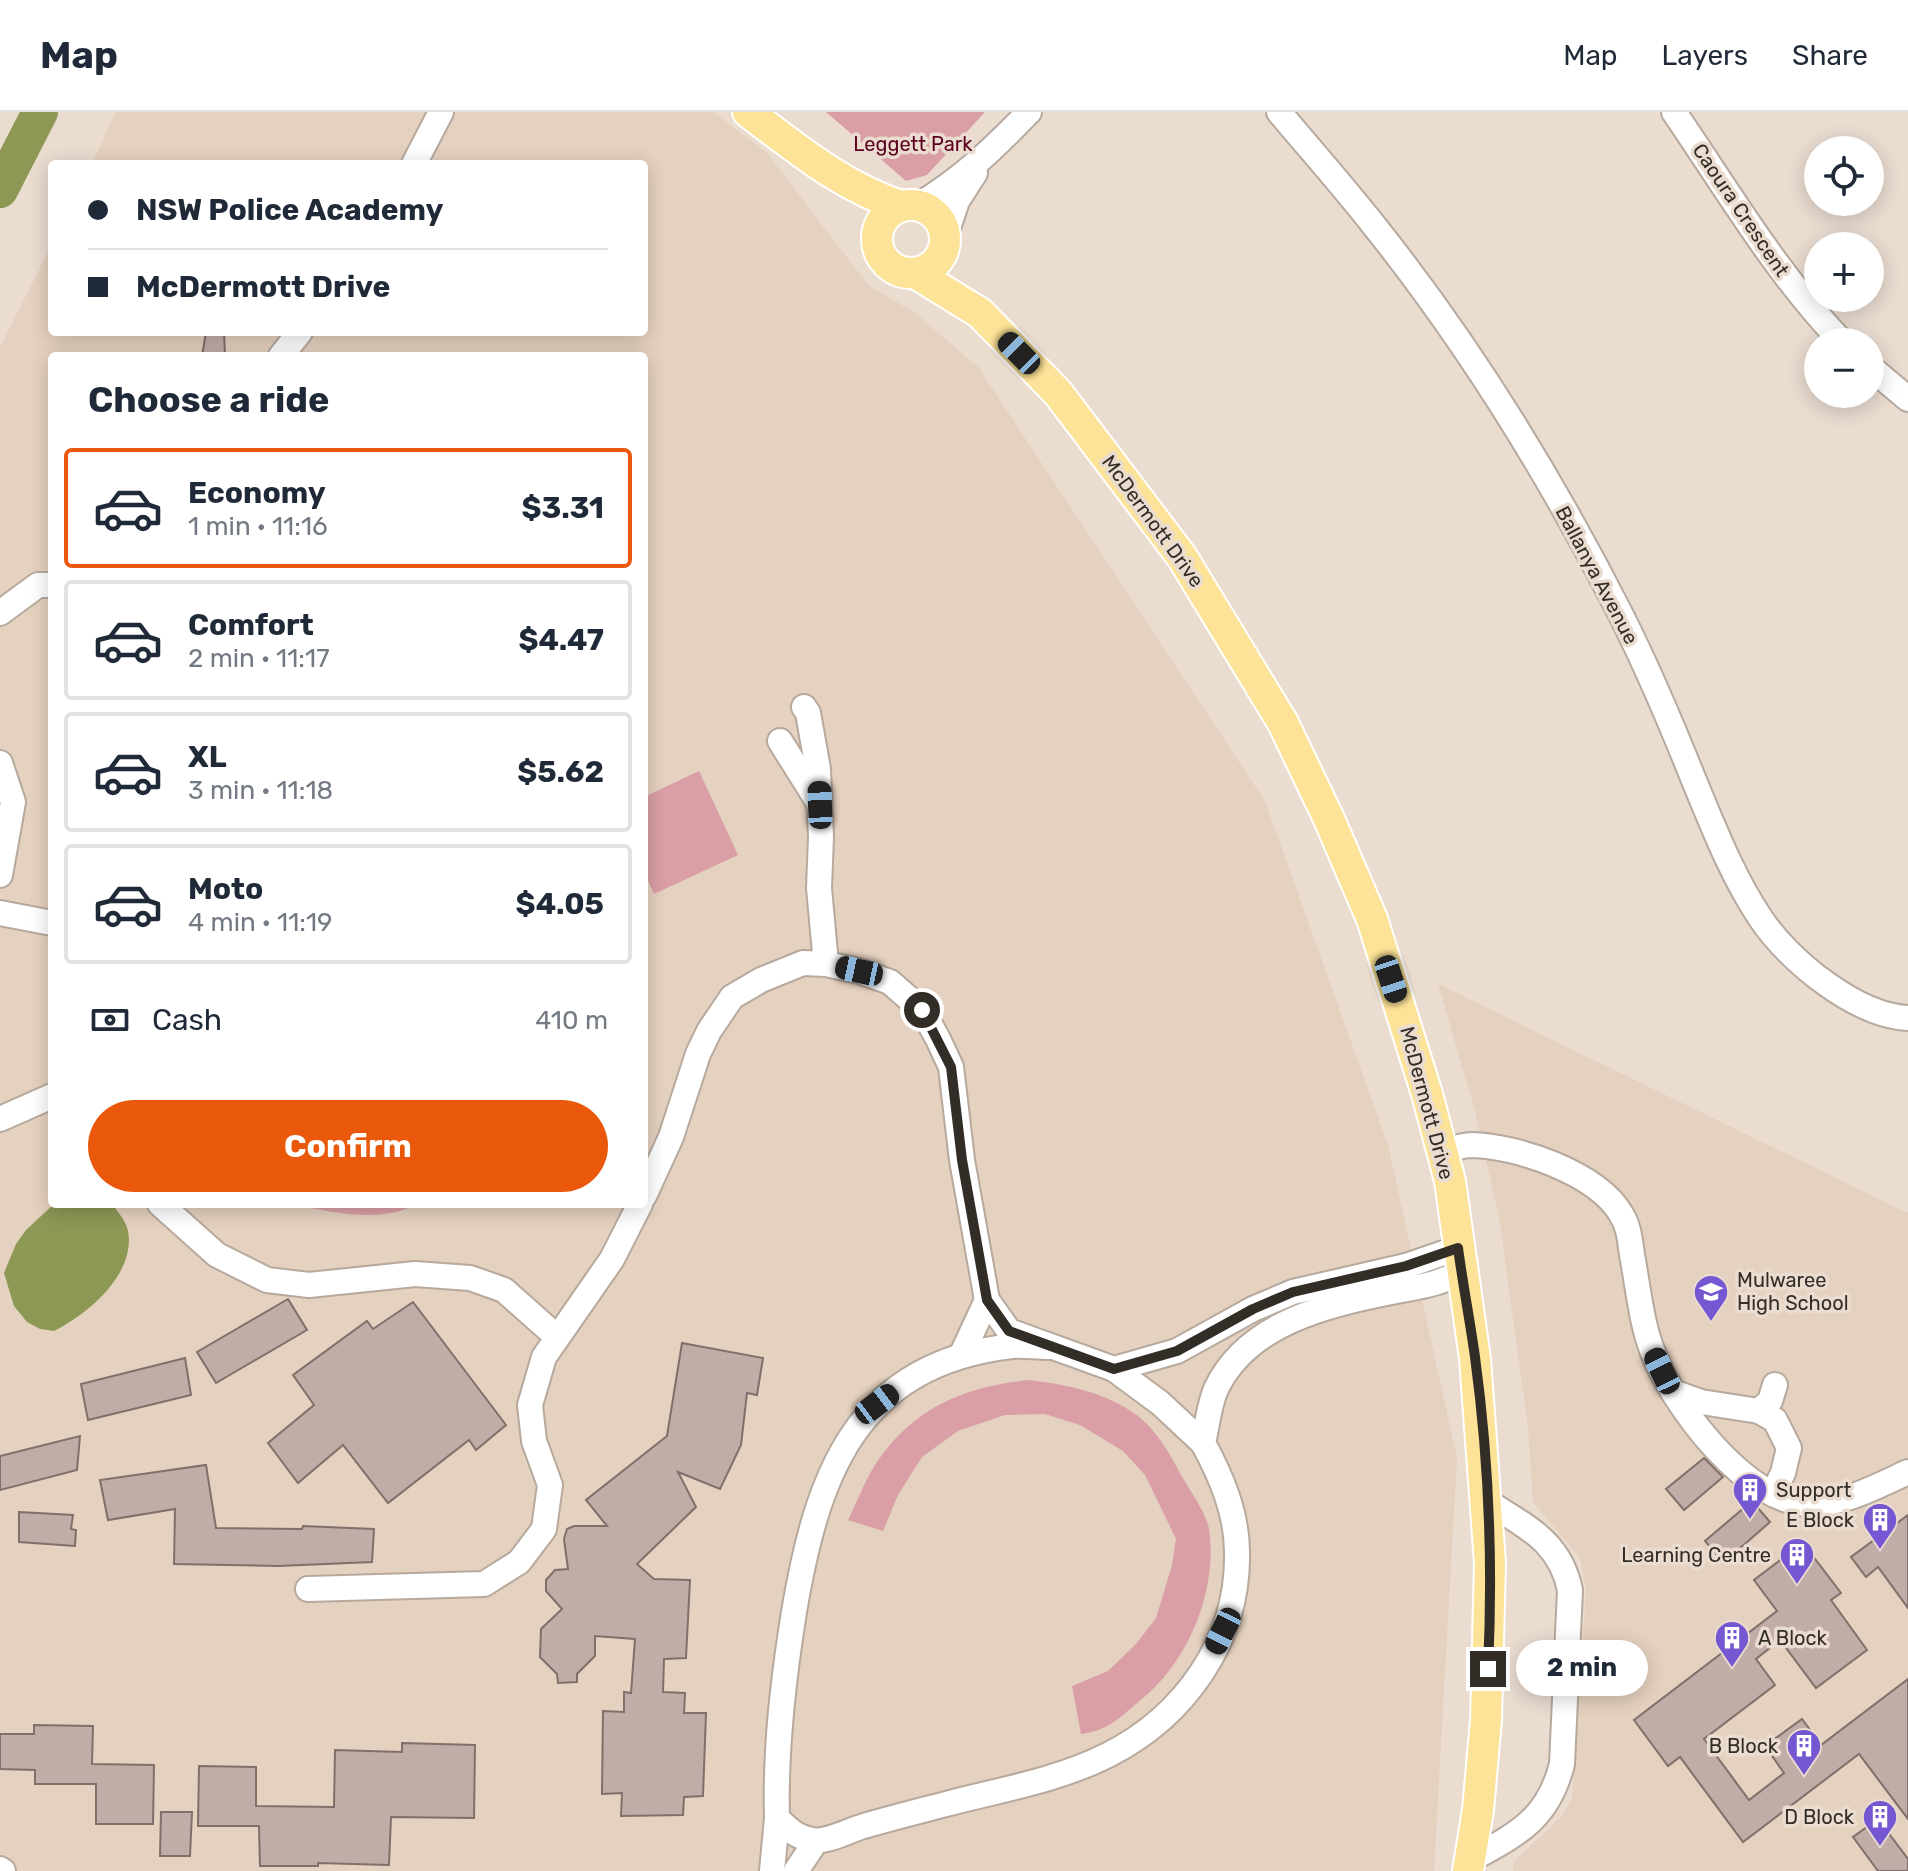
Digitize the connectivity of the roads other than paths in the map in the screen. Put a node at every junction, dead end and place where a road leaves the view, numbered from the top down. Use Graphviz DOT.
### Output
graph roads {
  1 [pos="441,112"];
  2 [pos="748,112"];
  3 [pos="1029,112"];
  4 [pos="1279,112"];
  5 [pos="1674,112"];
  6 [pos="416,160"];
  7 [pos="982,161"];
  8 [pos="825,171"];
  9 [pos="909,206"];
  10 [pos="877,239"];
  11 [pos="944,243"];
  12 [pos="915,273"];
  13 [pos="980,313"];
  14 [pos="1829,328"];
  15 [pos="297,336"];
  16 [pos="284,352"];
  17 [pos="1884,379"];
  18 [pos="1908,399"];
  19 [pos="48,585"];
  20 [pos="0,613"];
  21 [pos="804,707"];
  22 [pos="780,741"];
  23 [pos="0,763"];
  24 [pos="820,805"];
  25 [pos="0,875"];
  26 [pos="0,913"];
  27 [pos="48,922"];
  28 [pos="826,964"];
  29 [pos="1908,1018"];
  30 [pos="48,1097"];
  31 [pos="2,1114"];
  32 [pos="1442,1152"];
  33 [pos="648,1187"];
  34 [pos="164,1208"];
  35 [pos="638,1208"];
  36 [pos="1460,1260"];
  37 [pos="987,1300"];
  38 [pos="557,1337"];
  39 [pos="1048,1347"];
  40 [pos="961,1356"];
  41 [pos="1114,1369"];
  42 [pos="1775,1385"];
  43 [pos="1673,1392"];
  44 [pos="1759,1411"];
  45 [pos="1203,1443"];
  46 [pos="1908,1472"];
  47 [pos="1773,1493"];
  48 [pos="1488,1502"];
  49 [pos="308,1589"];
  50 [pos="777,1818"];
  51 [pos="816,1841"];
  52 [pos="1469,1865"];
  53 [pos="772,1871"];
  54 [pos="796,1871"];
  1 -- 6 [label="street"];
  2 -- 8 [label="main road"];
  3 -- 7 [label="street"];
  4 -- 29 [label="street, Ballanya Avenue"];
  5 -- 14 [label="street, Caoura Crescent"];
  7 -- 9 [label="street"];
  7 -- 11 [label="street"];
  8 -- 9 [label="main road"];
  8 -- 10 [label="main road"];
  9 -- 10 [label="main road"];
  9 -- 11 [label="main road"];
  10 -- 12 [label="main road"];
  11 -- 12 [label="main road"];
  11 -- 13 [label="main road, McDermott Drive"];
  12 -- 13 [label="main road, McDermott Drive"];
  13 -- 32 [label="main road, McDermott Drive"];
  15 -- 16 [label="street"];
  17 -- 18 [label="street"];
  19 -- 20 [label="street"];
  21 -- 24 [label="street"];
  22 -- 24 [label="street"];
  23 -- 25 [label="street"];
  24 -- 28 [label="street"];
  26 -- 27 [label="street"];
  28 -- 33 [label="street"];
  28 -- 37 [label="street"];
  30 -- 31 [label="street"];
  32 -- 36 [label="main road, McDermott Drive"];
  32 -- 43 [label="street"];
  34 -- 38 [label="street"];
  35 -- 38 [label="street"];
  36 -- 41 [label="street"];
  36 -- 45 [label="street"];
  36 -- 48 [label="main road, McDermott Drive"];
  37 -- 39 [label="street"];
  37 -- 40 [label="street"];
  38 -- 49 [label="street"];
  39 -- 40 [label="street"];
  39 -- 41 [label="street"];
  40 -- 50 [label="street"];
  41 -- 45 [label="street"];
  42 -- 44 [label="street"];
  43 -- 44 [label="street"];
  43 -- 47 [label="street"];
  44 -- 47 [label="street"];
  45 -- 51 [label="street"];
  46 -- 47 [label="street"];
  48 -- 52 [label="main road, McDermott Drive"];
  48 -- 52 [label="street"];
  50 -- 51 [label="street"];
  50 -- 53 [label="street"];
  51 -- 54 [label="street"];
}
